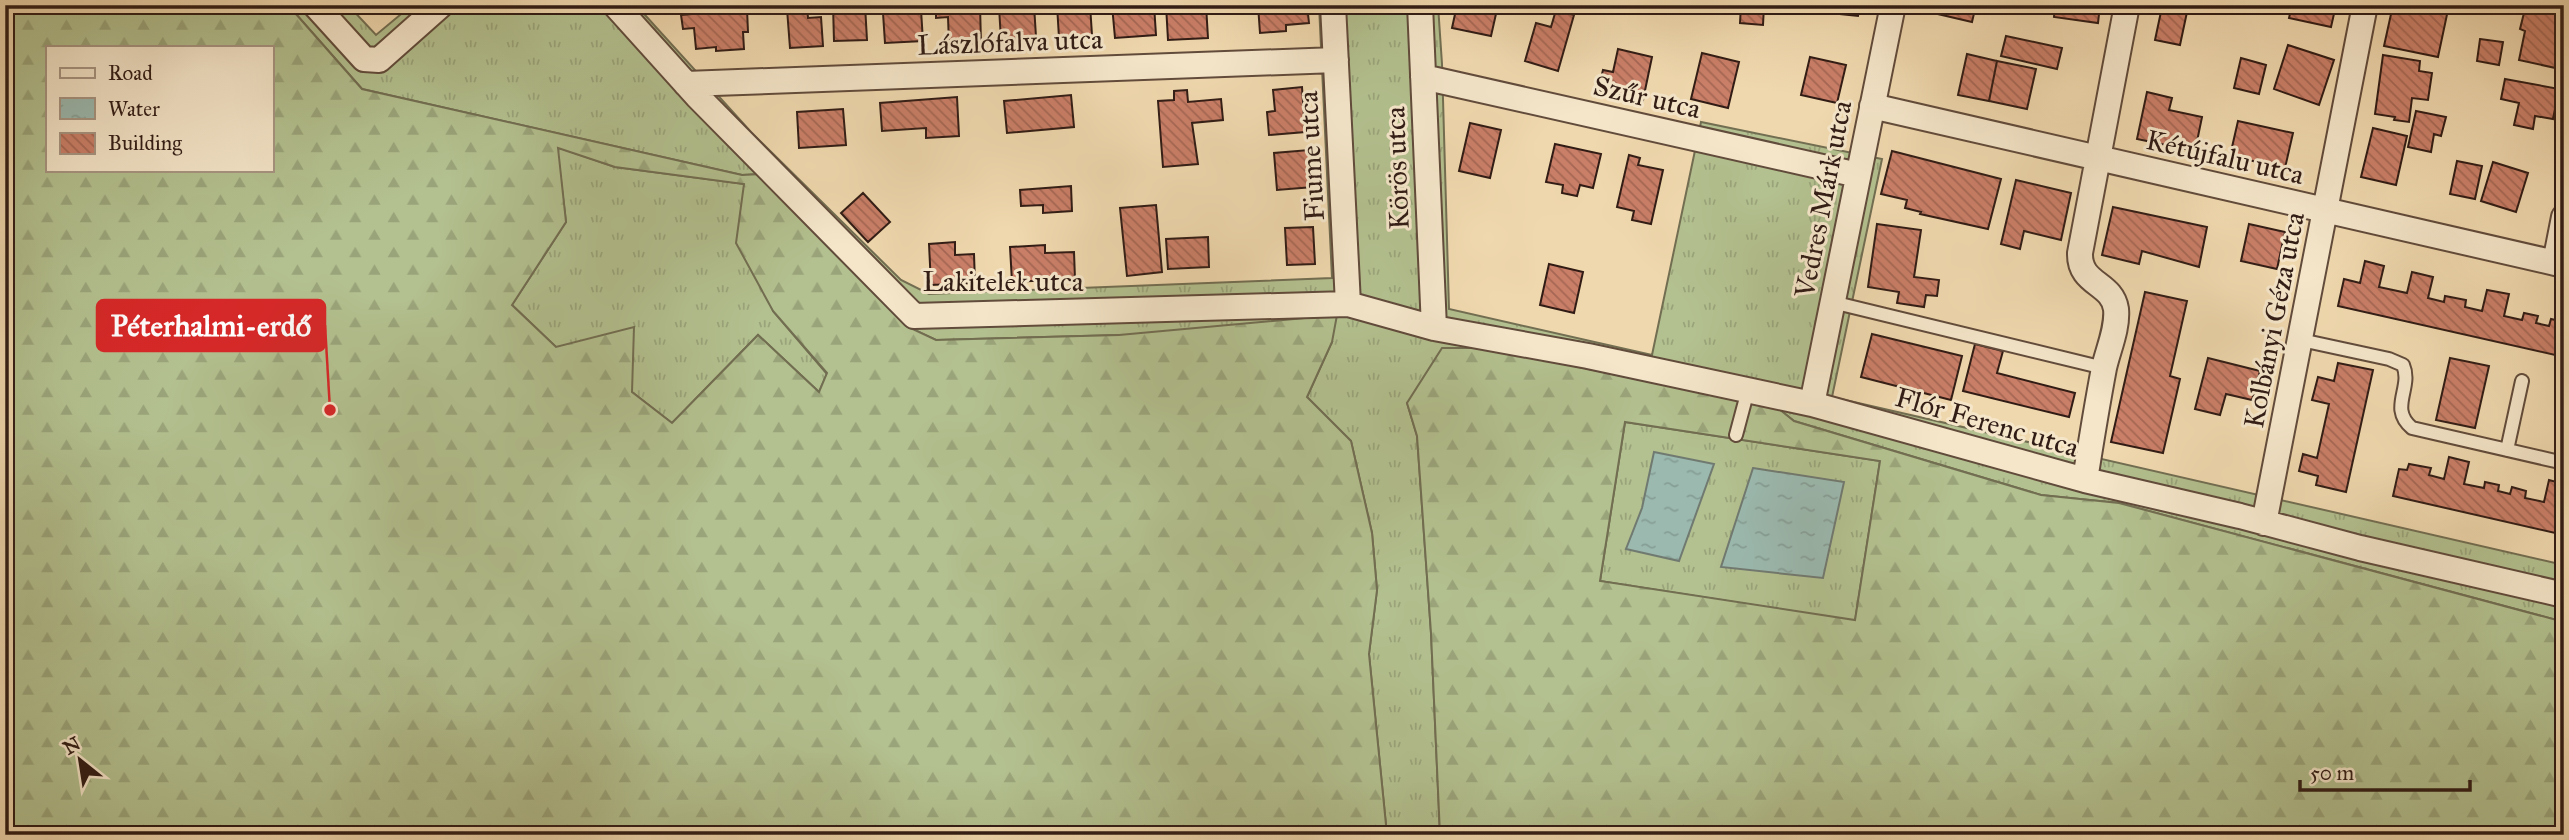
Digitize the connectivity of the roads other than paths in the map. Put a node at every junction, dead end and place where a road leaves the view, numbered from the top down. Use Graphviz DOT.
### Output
graph roads {
  1 [pos="315,5"];
  2 [pos="442,5"];
  3 [pos="615,5"];
  4 [pos="1334,5"];
  5 [pos="1420,5"];
  6 [pos="1892,5"];
  7 [pos="2126,5"];
  8 [pos="2365,5"];
  9 [pos="1336,60"];
  10 [pos="1423,77"];
  11 [pos="686,84"];
  12 [pos="1872,106"];
  13 [pos="2099,158"];
  14 [pos="1858,175"];
  15 [pos="2327,211"];
  16 [pos="2564,217"];
  17 [pos="2559,264"];
  18 [pos="1832,302"];
  19 [pos="1348,304"];
  20 [pos="1392,317"];
  21 [pos="1434,328"];
  22 [pos="2301,340"];
  23 [pos="2104,368"];
  24 [pos="2522,381"];
  25 [pos="1748,390"];
  26 [pos="1812,404"];
  27 [pos="1736,435"];
  28 [pos="2507,450"];
  29 [pos="2564,463"];
  30 [pos="2085,480"];
  31 [pos="2264,523"];
  32 [pos="2564,595"];
  1 -- 2 [label="street"];
  3 -- 11 [label="street, Lakitelek utca"];
  4 -- 9 [label="street, Fiume utca"];
  5 -- 10 [label="street, Körös utca"];
  6 -- 12 [label="street, Vedres Márk utca"];
  7 -- 13 [label="street"];
  8 -- 15 [label="street, Kolbányi Géza utca"];
  9 -- 11 [label="street, Lászlófalva utca"];
  9 -- 19 [label="street, Fiume utca"];
  10 -- 14 [label="street, Szűr utca"];
  10 -- 21 [label="street, Körös utca"];
  11 -- 19 [label="street, Lakitelek utca"];
  12 -- 13 [label="street, Kétújfalu utca"];
  12 -- 14 [label="street, Vedres Márk utca"];
  13 -- 15 [label="street, Kétújfalu utca"];
  13 -- 23 [label="street"];
  14 -- 18 [label="street, Vedres Márk utca"];
  15 -- 17 [label="street, Kétújfalu utca"];
  15 -- 22 [label="street, Kolbányi Géza utca"];
  16 -- 17 [label="street"];
  18 -- 23 [label="lane"];
  18 -- 26 [label="street, Vedres Márk utca"];
  19 -- 20 [label="street, Lakitelek utca"];
  20 -- 21 [label="street, Flór Ferenc utca"];
  21 -- 25 [label="street, Flór Ferenc utca"];
  22 -- 28 [label="lane"];
  22 -- 31 [label="street, Kolbányi Géza utca"];
  23 -- 30 [label="street"];
  24 -- 28 [label="lane"];
  25 -- 26 [label="street, Flór Ferenc utca"];
  25 -- 27 [label="lane"];
  26 -- 30 [label="street, Flór Ferenc utca"];
  28 -- 29 [label="lane"];
  30 -- 31 [label="street, Flór Ferenc utca"];
  31 -- 32 [label="street, Flór Ferenc utca"];
}
